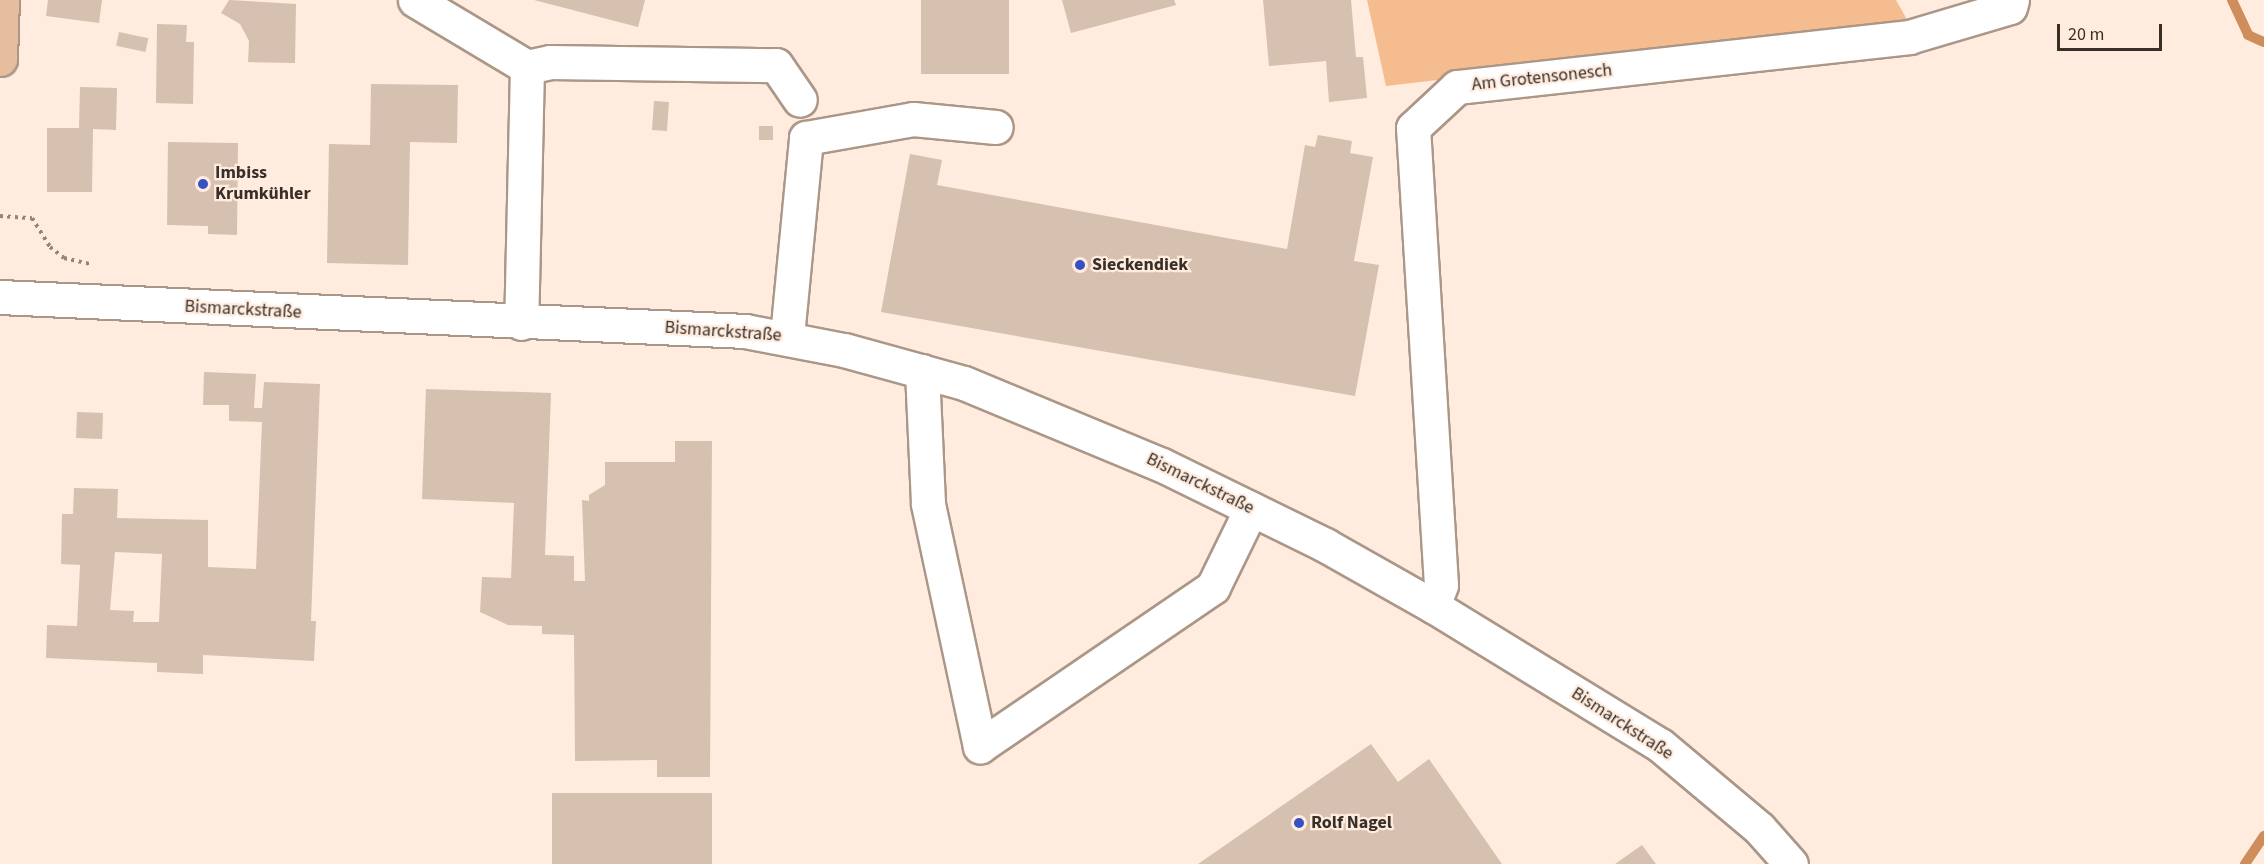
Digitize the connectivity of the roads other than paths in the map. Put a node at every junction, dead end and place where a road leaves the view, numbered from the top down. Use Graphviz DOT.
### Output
graph roads {
  1 [pos="2,0"];
  2 [pos="415,0"];
  3 [pos="2012,0"];
  4 [pos="0,59"];
  5 [pos="527,67"];
  6 [pos="800,100"];
  7 [pos="996,127"];
  8 [pos="0,297"];
  9 [pos="521,323"];
  10 [pos="787,336"];
  11 [pos="922,371"];
  12 [pos="1251,508"];
  13 [pos="1433,606"];
  14 [pos="1791,864"];
  1 -- 4 [label="main road"];
  2 -- 5 [label="street"];
  3 -- 13 [label="street, Am Grotensonesch"];
  5 -- 6 [label="street"];
  5 -- 9 [label="street"];
  7 -- 10 [label="street"];
  8 -- 9 [label="street, Bismarckstraße"];
  9 -- 10 [label="street, Bismarckstraße"];
  10 -- 11 [label="street, Bismarckstraße"];
  11 -- 12 [label="street, Bismarckstraße"];
  11 -- 12 [label="street"];
  12 -- 13 [label="street, Bismarckstraße"];
  13 -- 14 [label="street, Bismarckstraße"];
}
